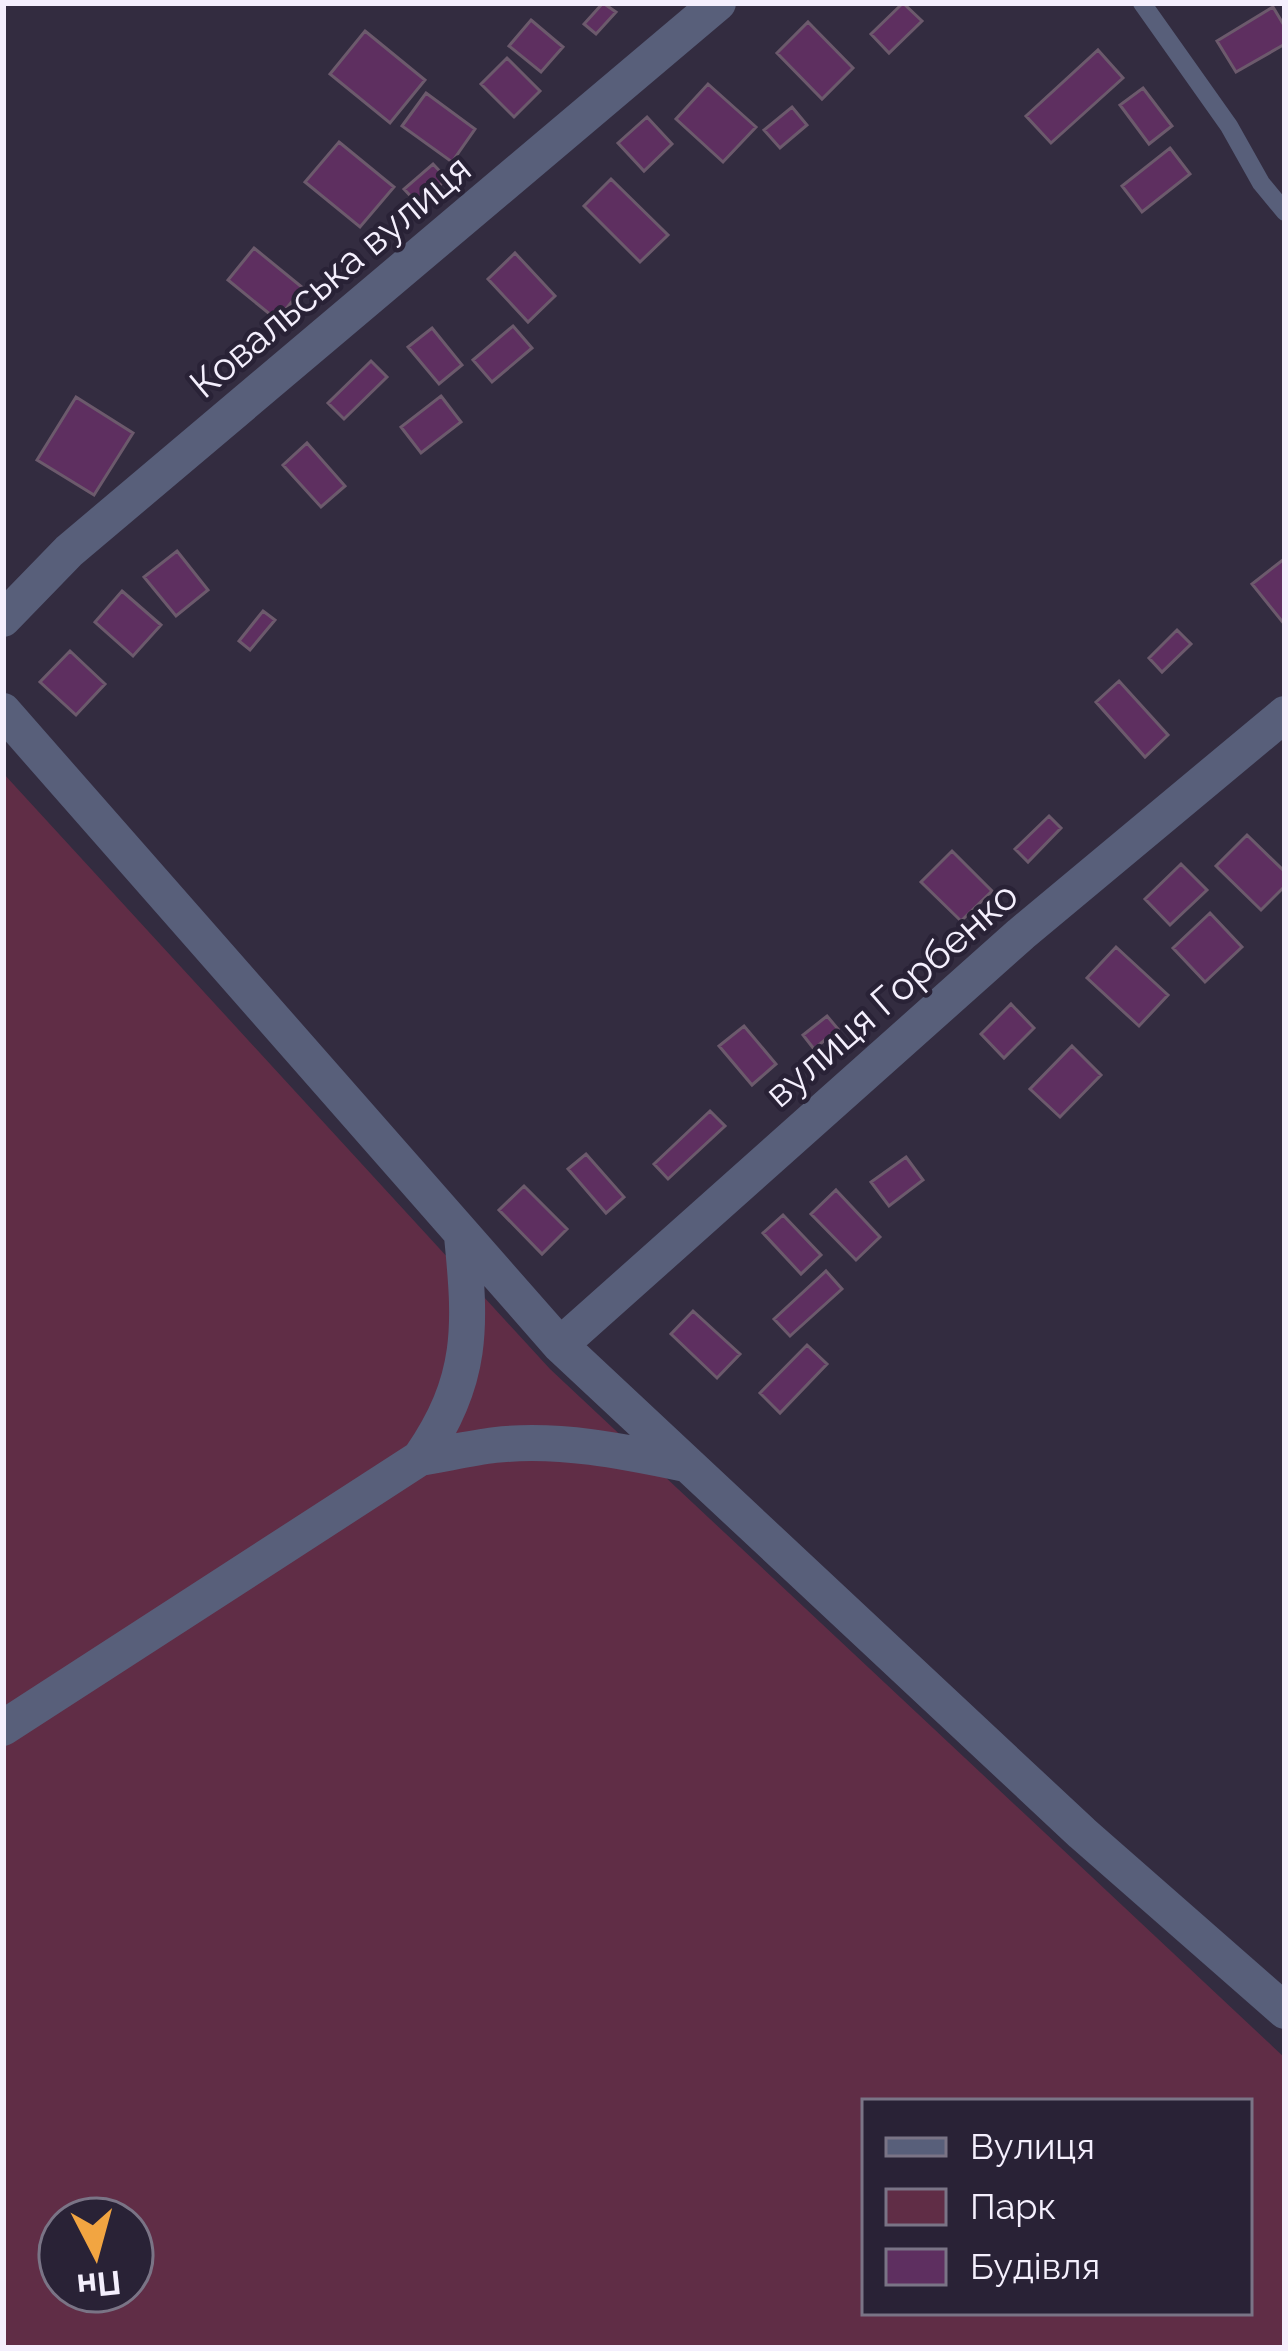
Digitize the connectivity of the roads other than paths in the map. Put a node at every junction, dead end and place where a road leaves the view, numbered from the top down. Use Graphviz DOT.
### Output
graph roads {
  1 [pos="718,3"];
  2 [pos="1142,3"];
  3 [pos="1285,212"];
  4 [pos="3,619"];
  5 [pos="3,711"];
  6 [pos="1285,714"];
  7 [pos="461,1236"];
  8 [pos="560,1345"];
  9 [pos="420,1459"];
  10 [pos="688,1465"];
  11 [pos="3,1728"];
  12 [pos="1285,2011"];
  1 -- 4 [label="street, Ковальська вулиця"];
  2 -- 3 [label="lane"];
  5 -- 7 [label="street"];
  6 -- 8 [label="street, вулиця Горбенко"];
  7 -- 8 [label="street"];
  7 -- 9 [label="street"];
  8 -- 10 [label="street"];
  9 -- 10 [label="street"];
  9 -- 11 [label="street"];
  10 -- 12 [label="street"];
}
